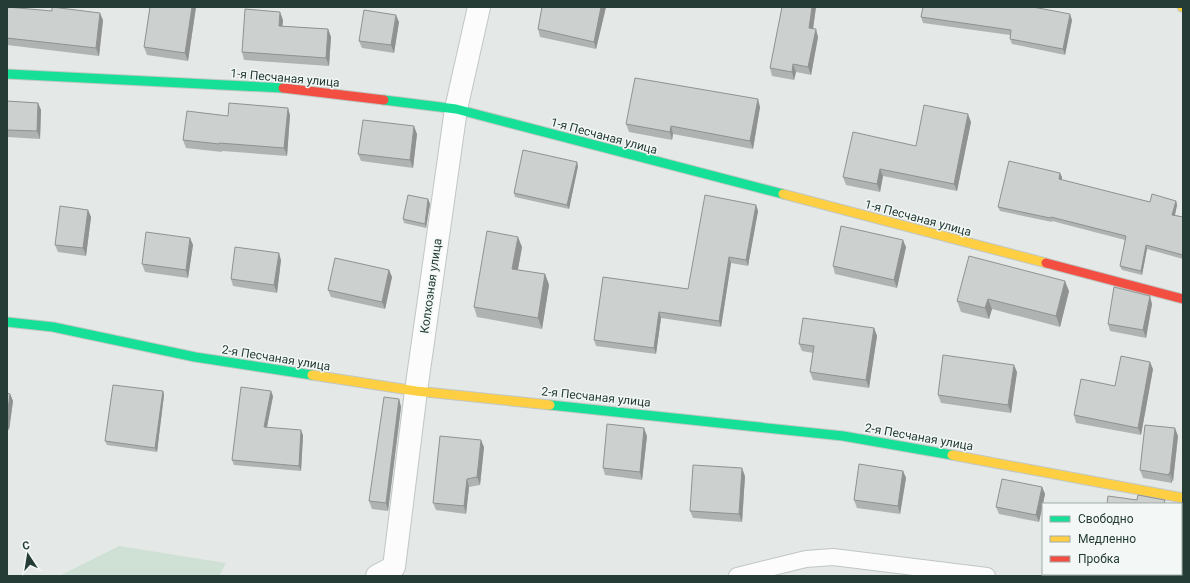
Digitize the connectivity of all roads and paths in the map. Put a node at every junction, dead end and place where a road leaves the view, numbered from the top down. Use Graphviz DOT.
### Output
graph roads {
  1 [pos="479,7"];
  2 [pos="7,74"];
  3 [pos="456,110"];
  4 [pos="1183,299"];
  5 [pos="7,322"];
  6 [pos="416,391"];
  7 [pos="1183,498"];
  8 [pos="391,573"];
  9 [pos="737,576"];
  10 [pos="987,576"];
  1 -- 3 [label="street, Колхозная улица"];
  2 -- 3 [label="street, 1-я Песчаная улица"];
  3 -- 4 [label="street, 1-я Песчаная улица"];
  3 -- 6 [label="street, Колхозная улица"];
  5 -- 6 [label="street, 2-я Песчаная улица"];
  6 -- 7 [label="street, 2-я Песчаная улица"];
  6 -- 8 [label="street, Колхозная улица"];
  9 -- 10 [label="lane"];
}
